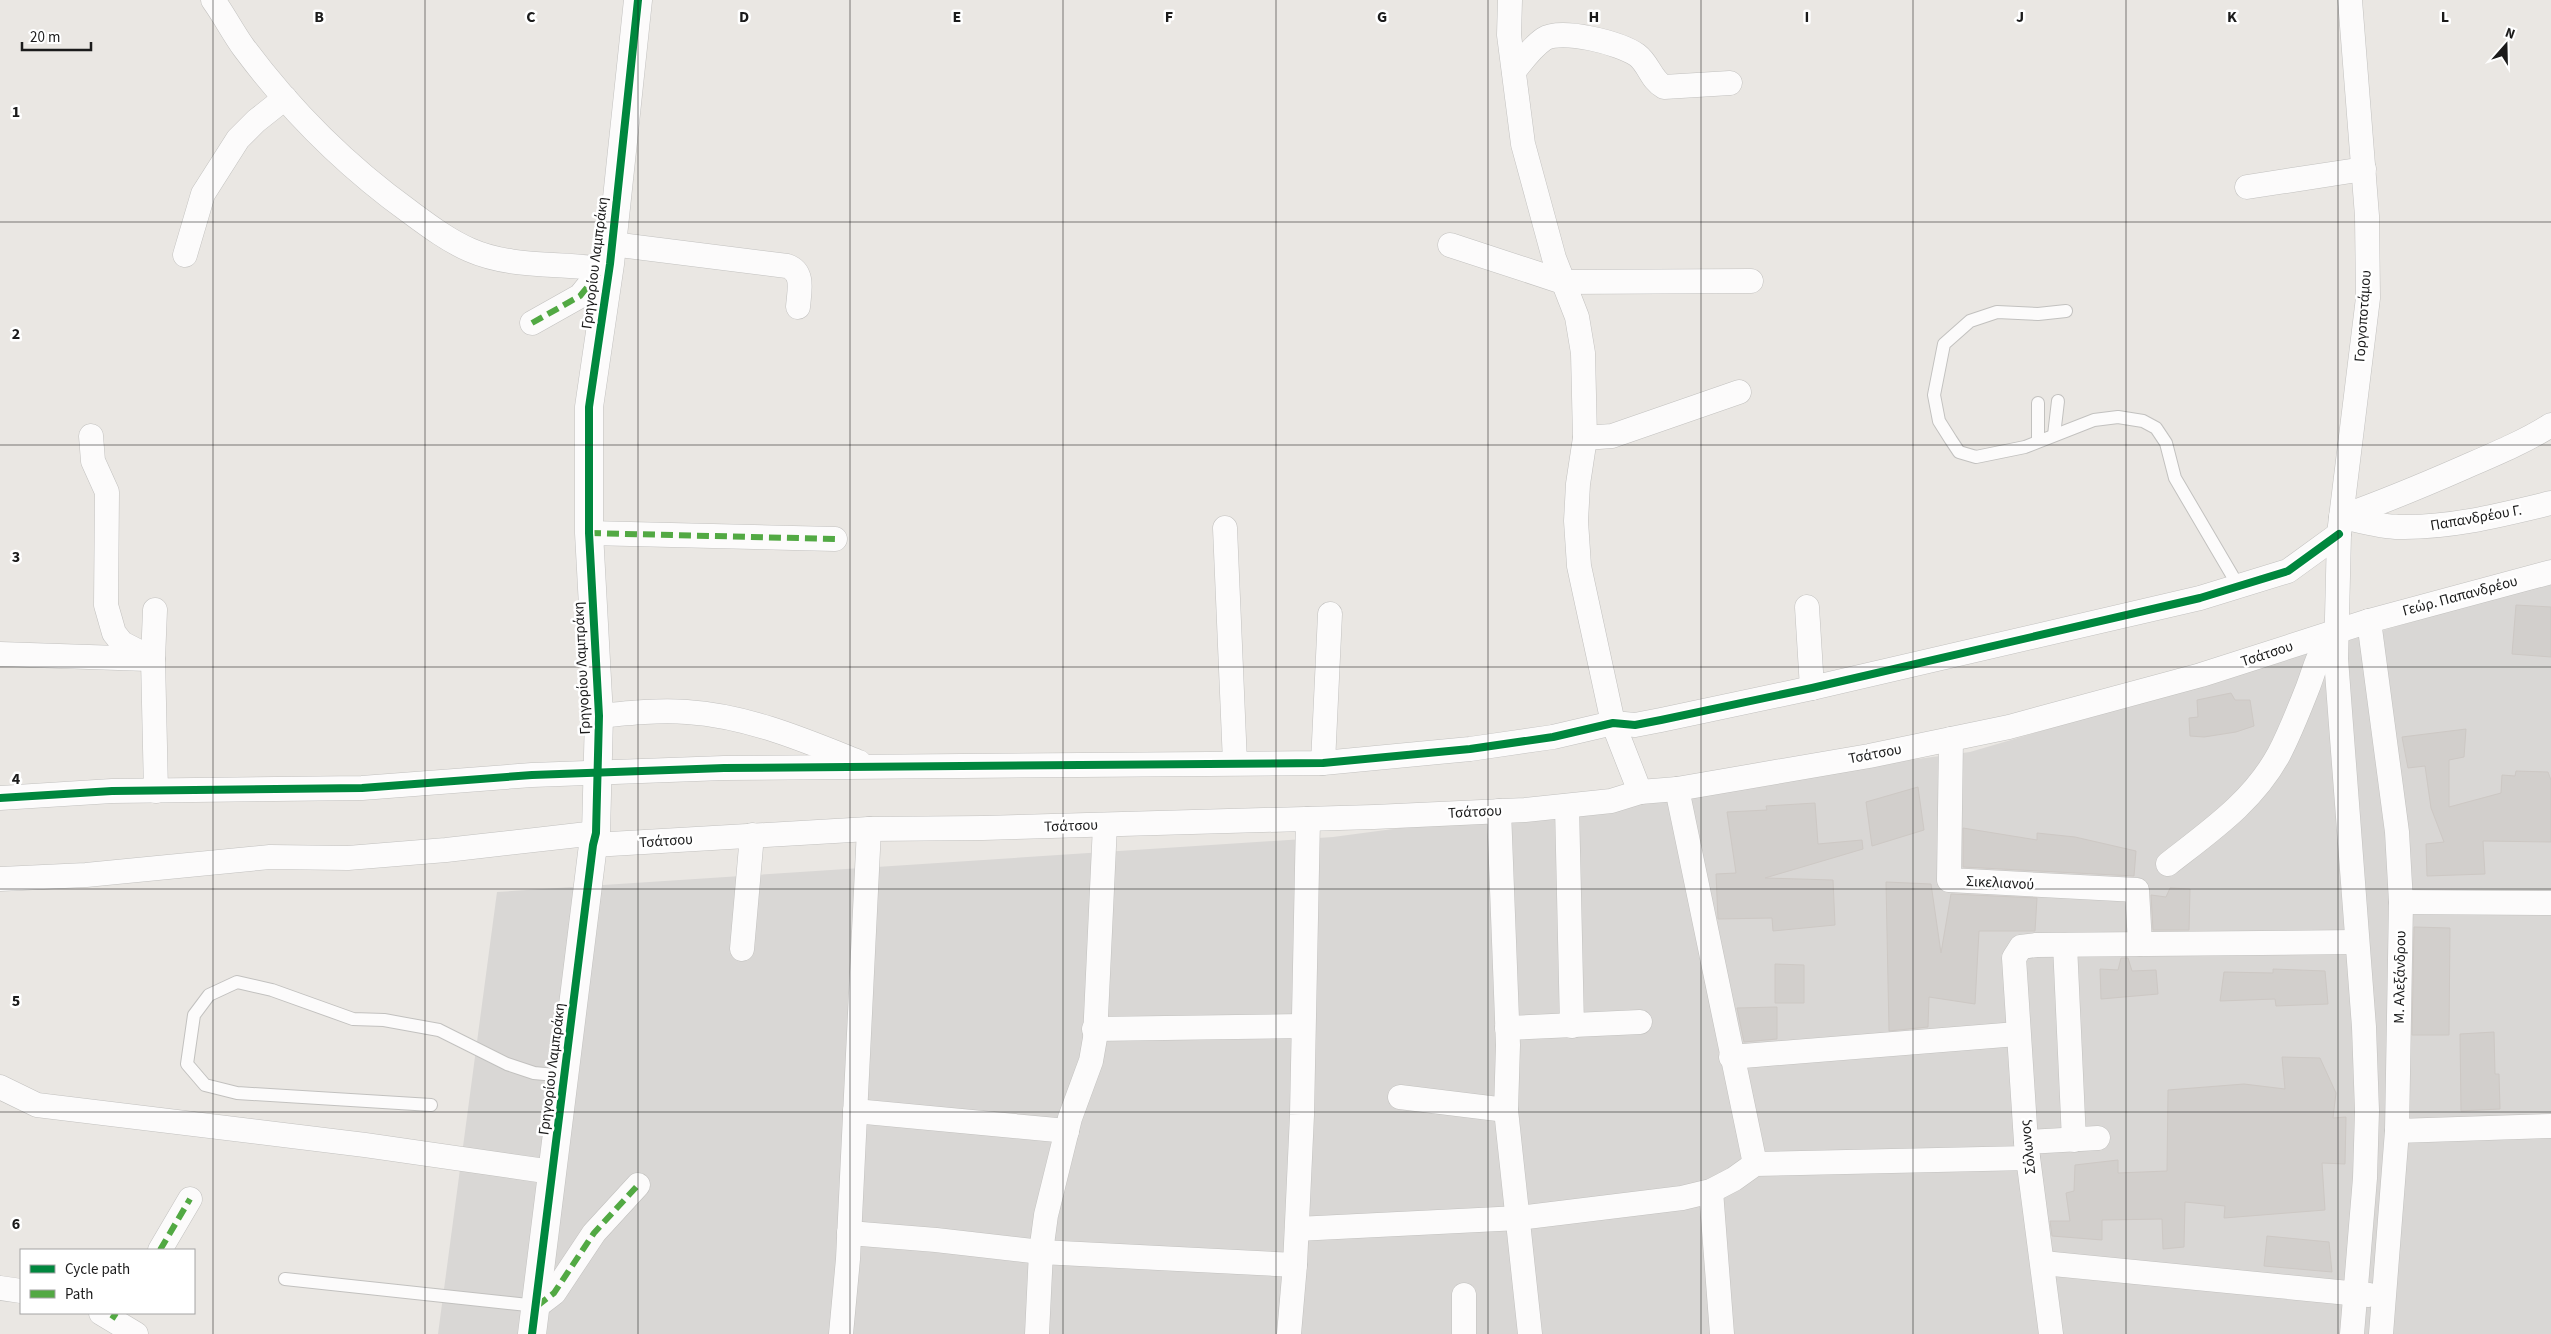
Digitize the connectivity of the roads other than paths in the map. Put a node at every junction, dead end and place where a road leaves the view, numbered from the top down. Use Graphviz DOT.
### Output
graph roads {
  1 [pos="213,0"];
  2 [pos="638,0"];
  3 [pos="1510,0"];
  4 [pos="2350,0"];
  5 [pos="1514,70"];
  6 [pos="1730,83"];
  7 [pos="285,98"];
  8 [pos="2364,169"];
  9 [pos="2248,187"];
  10 [pos="1450,245"];
  11 [pos="185,254"];
  12 [pos="608,261"];
  13 [pos="1752,281"];
  14 [pos="1563,282"];
  15 [pos="798,307"];
  16 [pos="2066,310"];
  17 [pos="532,323"];
  18 [pos="1739,392"];
  19 [pos="2058,401"];
  20 [pos="2038,403"];
  21 [pos="2551,425"];
  22 [pos="91,436"];
  23 [pos="2054,436"];
  24 [pos="1585,438"];
  25 [pos="2038,441"];
  26 [pos="2551,503"];
  27 [pos="2340,525"];
  28 [pos="1225,528"];
  29 [pos="589,533"];
  30 [pos="836,539"];
  31 [pos="2551,572"];
  32 [pos="2239,587"];
  33 [pos="1807,607"];
  34 [pos="155,610"];
  35 [pos="1330,614"];
  36 [pos="2369,621"];
  37 [pos="2337,631"];
  38 [pos="0,654"];
  39 [pos="153,659"];
  40 [pos="1812,688"];
  41 [pos="600,716"];
  42 [pos="1613,723"];
  43 [pos="1951,739"];
  44 [pos="1323,762"];
  45 [pos="1235,763"];
  46 [pos="870,766"];
  47 [pos="599,772"];
  48 [pos="1677,789"];
  49 [pos="156,792"];
  50 [pos="1640,792"];
  51 [pos="0,798"];
  52 [pos="1566,806"];
  53 [pos="1499,811"];
  54 [pos="1308,820"];
  55 [pos="1105,825"];
  56 [pos="869,829"];
  57 [pos="752,835"];
  58 [pos="594,839"];
  59 [pos="2168,864"];
  60 [pos="0,879"];
  61 [pos="2402,902"];
  62 [pos="2551,903"];
  63 [pos="2356,942"];
  64 [pos="2140,944"];
  65 [pos="2065,945"];
  66 [pos="742,949"];
  67 [pos="1640,1022"];
  68 [pos="1302,1026"];
  69 [pos="1572,1026"];
  70 [pos="1507,1028"];
  71 [pos="1094,1029"];
  72 [pos="2017,1034"];
  73 [pos="1731,1058"];
  74 [pos="566,1076"];
  75 [pos="0,1087"];
  76 [pos="1400,1097"];
  77 [pos="431,1105"];
  78 [pos="1506,1110"];
  79 [pos="855,1111"];
  80 [pos="2551,1126"];
  81 [pos="1067,1131"];
  82 [pos="2397,1131"];
  83 [pos="2098,1138"];
  84 [pos="2074,1140"];
  85 [pos="2027,1150"];
  86 [pos="1755,1164"];
  87 [pos="552,1172"];
  88 [pos="638,1185"];
  89 [pos="1711,1191"];
  90 [pos="190,1198"];
  91 [pos="1519,1218"];
  92 [pos="1297,1229"];
  93 [pos="848,1234"];
  94 [pos="161,1249"];
  95 [pos="1042,1252"];
  96 [pos="2042,1264"];
  97 [pos="1295,1265"];
  98 [pos="285,1279"];
  99 [pos="0,1288"];
  100 [pos="20,1291"];
  101 [pos="2354,1294"];
  102 [pos="1464,1295"];
  103 [pos="2384,1297"];
  104 [pos="537,1306"];
  105 [pos="109,1315"];
  106 [pos="136,1334"];
  107 [pos="532,1334"];
  108 [pos="841,1334"];
  109 [pos="1037,1334"];
  110 [pos="1289,1334"];
  111 [pos="1464,1334"];
  112 [pos="1530,1334"];
  113 [pos="1722,1334"];
  114 [pos="2051,1334"];
  115 [pos="2352,1334"];
  116 [pos="2381,1334"];
  1 -- 7 [label="street"];
  2 -- 12 [label="street, Γρηγορίου Λαμπράκη"];
  3 -- 5 [label="street"];
  4 -- 8 [label="street, Γοργοποτάμου"];
  5 -- 6 [label="street"];
  5 -- 14 [label="street"];
  7 -- 11 [label="street"];
  7 -- 12 [label="street"];
  8 -- 9 [label="street"];
  8 -- 27 [label="street, Γοργοποτάμου"];
  10 -- 14 [label="street"];
  12 -- 15 [label="street"];
  12 -- 17 [label="street"];
  12 -- 29 [label="street, Γρηγορίου Λαμπράκη"];
  13 -- 14 [label="street"];
  14 -- 24 [label="street"];
  16 -- 25 [label="lane"];
  18 -- 24 [label="street"];
  19 -- 23 [label="lane"];
  20 -- 25 [label="lane"];
  21 -- 27 [label="street"];
  22 -- 39 [label="street"];
  23 -- 25 [label="lane"];
  23 -- 32 [label="lane"];
  24 -- 42 [label="street"];
  26 -- 27 [label="street, Παπανδρέου Γ."];
  27 -- 32 [label="street"];
  27 -- 37 [label="street, Γοργοποτάμου"];
  28 -- 45 [label="street"];
  29 -- 30 [label="street"];
  29 -- 41 [label="street, Γρηγορίου Λαμπράκη"];
  31 -- 36 [label="street, Γεώρ. Παπανδρέου"];
  32 -- 40 [label="street"];
  33 -- 40 [label="street"];
  34 -- 39 [label="street"];
  35 -- 44 [label="street"];
  36 -- 37 [label="street, Γεώρ. Παπανδρέου"];
  36 -- 61 [label="street, Μ. Αλεξάνδρου"];
  37 -- 43 [label="street, Τσάτσου"];
  37 -- 59 [label="street"];
  37 -- 63 [label="street"];
  38 -- 39 [label="street"];
  39 -- 49 [label="street"];
  40 -- 42 [label="street"];
  41 -- 46 [label="street"];
  41 -- 47 [label="street, Γρηγορίου Λαμπράκη"];
  42 -- 44 [label="street"];
  42 -- 50 [label="street"];
  43 -- 48 [label="street, Τσάτσου"];
  43 -- 64 [label="street, Σικελιανού"];
  44 -- 45 [label="street"];
  45 -- 46 [label="street"];
  46 -- 47 [label="street"];
  47 -- 49 [label="street"];
  47 -- 58 [label="street, Γρηγορίου Λαμπράκη"];
  48 -- 50 [label="street, Τσάτσου"];
  48 -- 73 [label="street"];
  49 -- 51 [label="street"];
  50 -- 52 [label="street, Τσάτσου"];
  52 -- 53 [label="street, Τσάτσου"];
  52 -- 69 [label="street"];
  53 -- 54 [label="street, Τσάτσου"];
  53 -- 70 [label="street"];
  54 -- 55 [label="street, Τσάτσου"];
  54 -- 68 [label="street"];
  55 -- 56 [label="street, Τσάτσου"];
  55 -- 71 [label="street"];
  56 -- 57 [label="street, Τσάτσου"];
  56 -- 79 [label="street"];
  57 -- 58 [label="street, Τσάτσου"];
  57 -- 66 [label="street"];
  58 -- 60 [label="street, Τσάτσου"];
  58 -- 74 [label="street, Γρηγορίου Λαμπράκη"];
  61 -- 62 [label="street"];
  61 -- 82 [label="street, Μ. Αλεξάνδρου"];
  63 -- 64 [label="street"];
  63 -- 101 [label="street"];
  64 -- 65 [label="street"];
  65 -- 72 [label="street, Σόλωνος"];
  65 -- 84 [label="street"];
  67 -- 69 [label="street"];
  68 -- 71 [label="street"];
  68 -- 92 [label="street"];
  69 -- 70 [label="street"];
  70 -- 78 [label="street"];
  71 -- 81 [label="street"];
  72 -- 73 [label="street"];
  72 -- 85 [label="street, Σόλωνος"];
  73 -- 86 [label="street"];
  74 -- 77 [label="lane"];
  74 -- 87 [label="street, Γρηγορίου Λαμπράκη"];
  75 -- 87 [label="street"];
  76 -- 78 [label="street"];
  78 -- 91 [label="street"];
  79 -- 81 [label="street"];
  79 -- 93 [label="street"];
  80 -- 82 [label="street"];
  81 -- 95 [label="street"];
  82 -- 103 [label="street, Μ. Αλεξάνδρου"];
  83 -- 84 [label="street"];
  84 -- 85 [label="street"];
  85 -- 86 [label="street"];
  85 -- 96 [label="street, Σόλωνος"];
  86 -- 89 [label="street"];
  87 -- 104 [label="street, Γρηγορίου Λαμπράκη"];
  88 -- 104 [label="street"];
  89 -- 91 [label="street"];
  89 -- 113 [label="street"];
  90 -- 94 [label="street"];
  91 -- 92 [label="street"];
  91 -- 112 [label="street"];
  92 -- 97 [label="street"];
  93 -- 95 [label="street"];
  93 -- 108 [label="street"];
  95 -- 97 [label="street"];
  95 -- 109 [label="street"];
  96 -- 101 [label="street"];
  96 -- 114 [label="street, Σόλωνος"];
  97 -- 110 [label="street"];
  98 -- 104 [label="lane"];
  99 -- 100 [label="street"];
  101 -- 103 [label="street"];
  101 -- 115 [label="street"];
  102 -- 111 [label="street"];
  103 -- 116 [label="street, Μ. Αλεξάνδρου"];
  104 -- 107 [label="street, Γρηγορίου Λαμπράκη"];
  105 -- 106 [label="street"];
}
